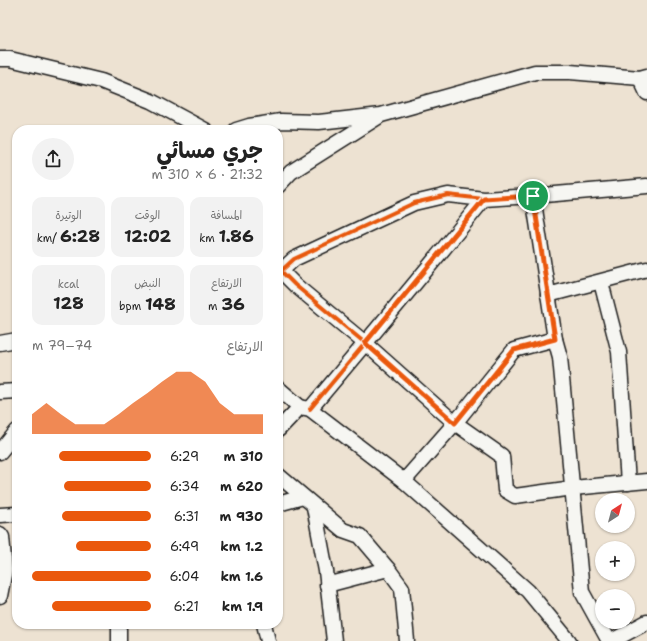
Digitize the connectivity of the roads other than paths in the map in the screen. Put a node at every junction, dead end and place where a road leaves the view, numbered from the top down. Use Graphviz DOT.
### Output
graph roads {
  1 [pos="3,60"];
  2 [pos="643,77"];
  3 [pos="647,92"];
  4 [pos="381,115"];
  5 [pos="196,125"];
  6 [pos="255,125"];
  7 [pos="283,181"];
  8 [pos="647,186"];
  9 [pos="533,196"];
  10 [pos="484,199"];
  11 [pos="283,268"];
  12 [pos="647,269"];
  13 [pos="283,273"];
  14 [pos="602,282"];
  15 [pos="548,295"];
  16 [pos="555,339"];
  17 [pos="12,341"];
  18 [pos="0,343"];
  19 [pos="365,343"];
  20 [pos="12,391"];
  21 [pos="0,392"];
  22 [pos="283,392"];
  23 [pos="304,408"];
  24 [pos="455,423"];
  25 [pos="283,426"];
  26 [pos="12,437"];
  27 [pos="0,452"];
  28 [pos="283,479"];
  29 [pos="647,481"];
  30 [pos="404,482"];
  31 [pos="628,484"];
  32 [pos="573,488"];
  33 [pos="303,497"];
  34 [pos="283,503"];
  35 [pos="314,507"];
  36 [pos="12,514"];
  37 [pos="0,515"];
  38 [pos="0,534"];
  39 [pos="388,569"];
  40 [pos="327,585"];
  41 [pos="0,596"];
  42 [pos="647,622"];
  43 [pos="119,629"];
  44 [pos="265,629"];
  45 [pos="119,641"];
  46 [pos="268,641"];
  47 [pos="334,641"];
  48 [pos="407,641"];
  49 [pos="565,641"];
  50 [pos="569,641"];
  51 [pos="609,641"];
  52 [pos="612,641"];
  1 -- 5 [label="street"];
  2 -- 3 [label="street"];
  2 -- 4 [label="street"];
  4 -- 6 [label="street"];
  4 -- 7 [label="street"];
  8 -- 9 [label="street"];
  9 -- 10 [label="street"];
  9 -- 15 [label="street"];
  10 -- 11 [label="street"];
  10 -- 19 [label="street"];
  12 -- 14 [label="street"];
  13 -- 19 [label="street"];
  14 -- 15 [label="street"];
  14 -- 31 [label="street"];
  15 -- 16 [label="street"];
  16 -- 24 [label="street"];
  16 -- 32 [label="street"];
  17 -- 18 [label="street"];
  19 -- 23 [label="street"];
  19 -- 24 [label="street"];
  20 -- 21 [label="street"];
  22 -- 23 [label="street"];
  23 -- 25 [label="street"];
  23 -- 30 [label="street"];
  24 -- 30 [label="street"];
  24 -- 32 [label="street"];
  26 -- 27 [label="street"];
  28 -- 33 [label="street"];
  29 -- 31 [label="street"];
  30 -- 50 [label="street"];
  31 -- 32 [label="street"];
  32 -- 51 [label="street"];
  33 -- 34 [label="street"];
  33 -- 35 [label="street"];
  35 -- 39 [label="street"];
  35 -- 40 [label="street"];
  36 -- 37 [label="street"];
  38 -- 41 [label="street"];
  39 -- 40 [label="street"];
  39 -- 48 [label="street"];
  40 -- 47 [label="street"];
  42 -- 52 [label="street"];
  43 -- 45 [label="street"];
  44 -- 46 [label="street"];
  49 -- 50 [label="street"];
}
